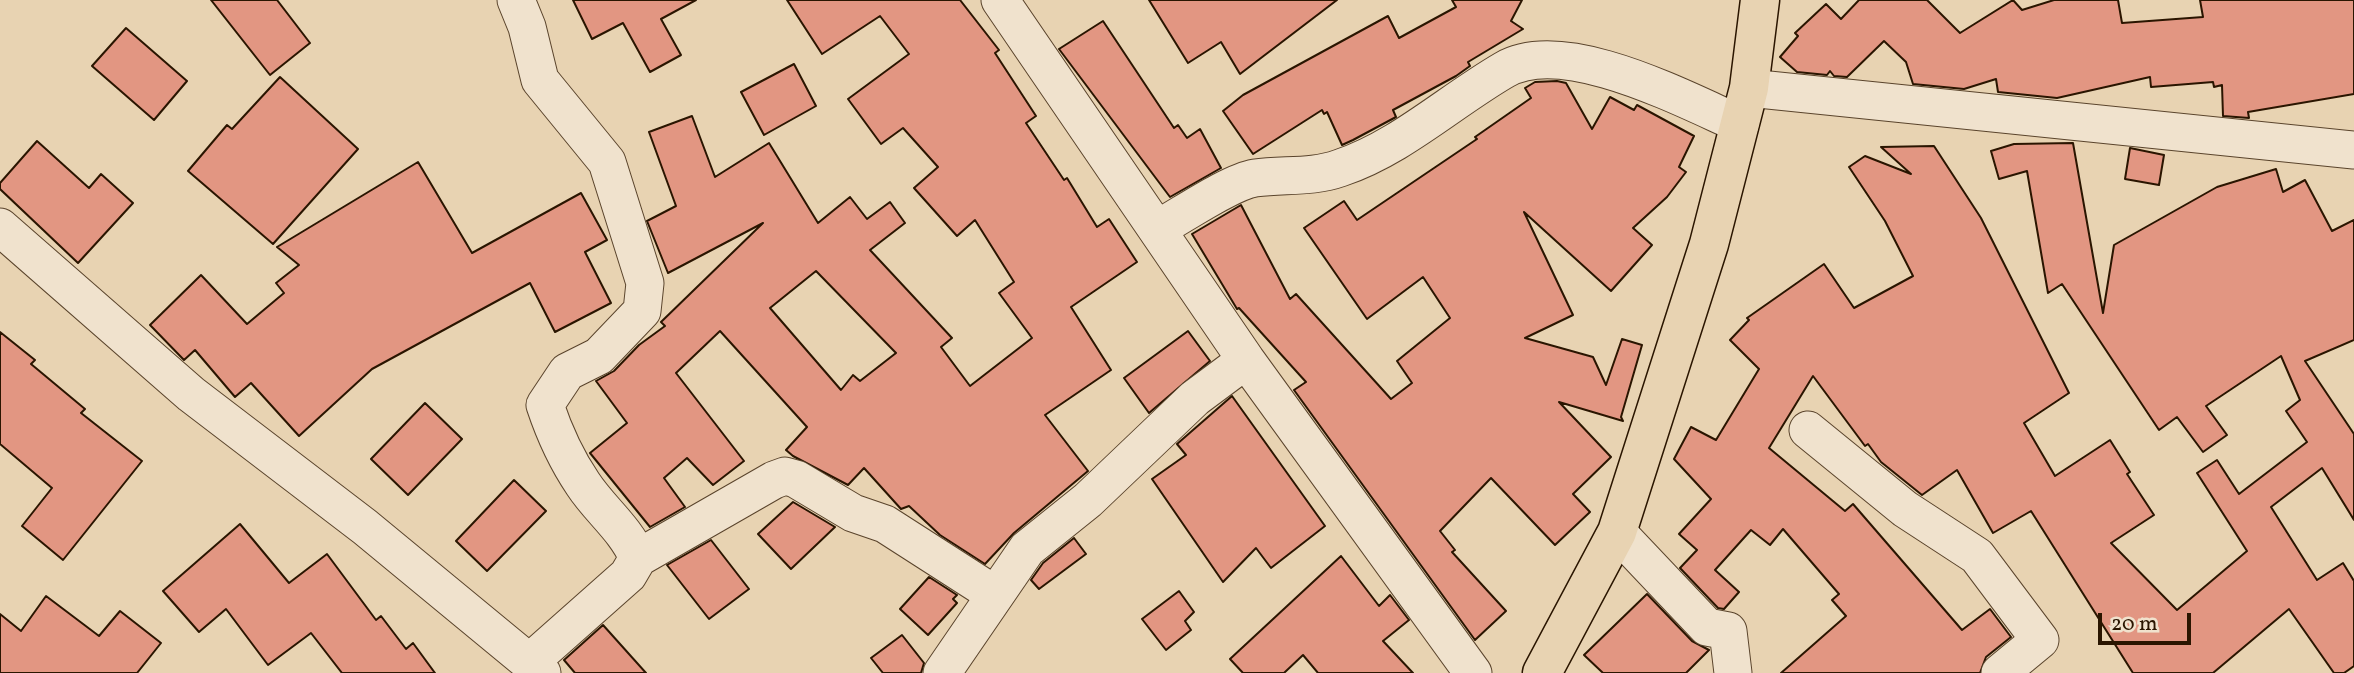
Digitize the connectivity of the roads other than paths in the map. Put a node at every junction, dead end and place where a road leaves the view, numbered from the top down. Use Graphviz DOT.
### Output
graph roads {
  1 [pos="516,0"];
  2 [pos="1000,0"];
  3 [pos="1760,0"];
  4 [pos="1744,106"];
  5 [pos="2354,150"];
  6 [pos="0,227"];
  7 [pos="1157,229"];
  8 [pos="1246,360"];
  9 [pos="1808,430"];
  10 [pos="1617,532"];
  11 [pos="638,558"];
  12 [pos="994,594"];
  13 [pos="537,667"];
  14 [pos="942,673"];
  15 [pos="1473,673"];
  16 [pos="1542,673"];
  17 [pos="1733,673"];
  18 [pos="2000,673"];
  1 -- 11 [label="street"];
  2 -- 7 [label="street"];
  3 -- 4 [label="main road"];
  4 -- 5 [label="street"];
  4 -- 7 [label="street"];
  4 -- 10 [label="main road"];
  6 -- 13 [label="street"];
  7 -- 8 [label="street"];
  8 -- 12 [label="street"];
  8 -- 15 [label="street"];
  9 -- 18 [label="street"];
  10 -- 16 [label="main road"];
  10 -- 17 [label="street"];
  11 -- 12 [label="street"];
  11 -- 13 [label="street"];
  12 -- 14 [label="street"];
}
